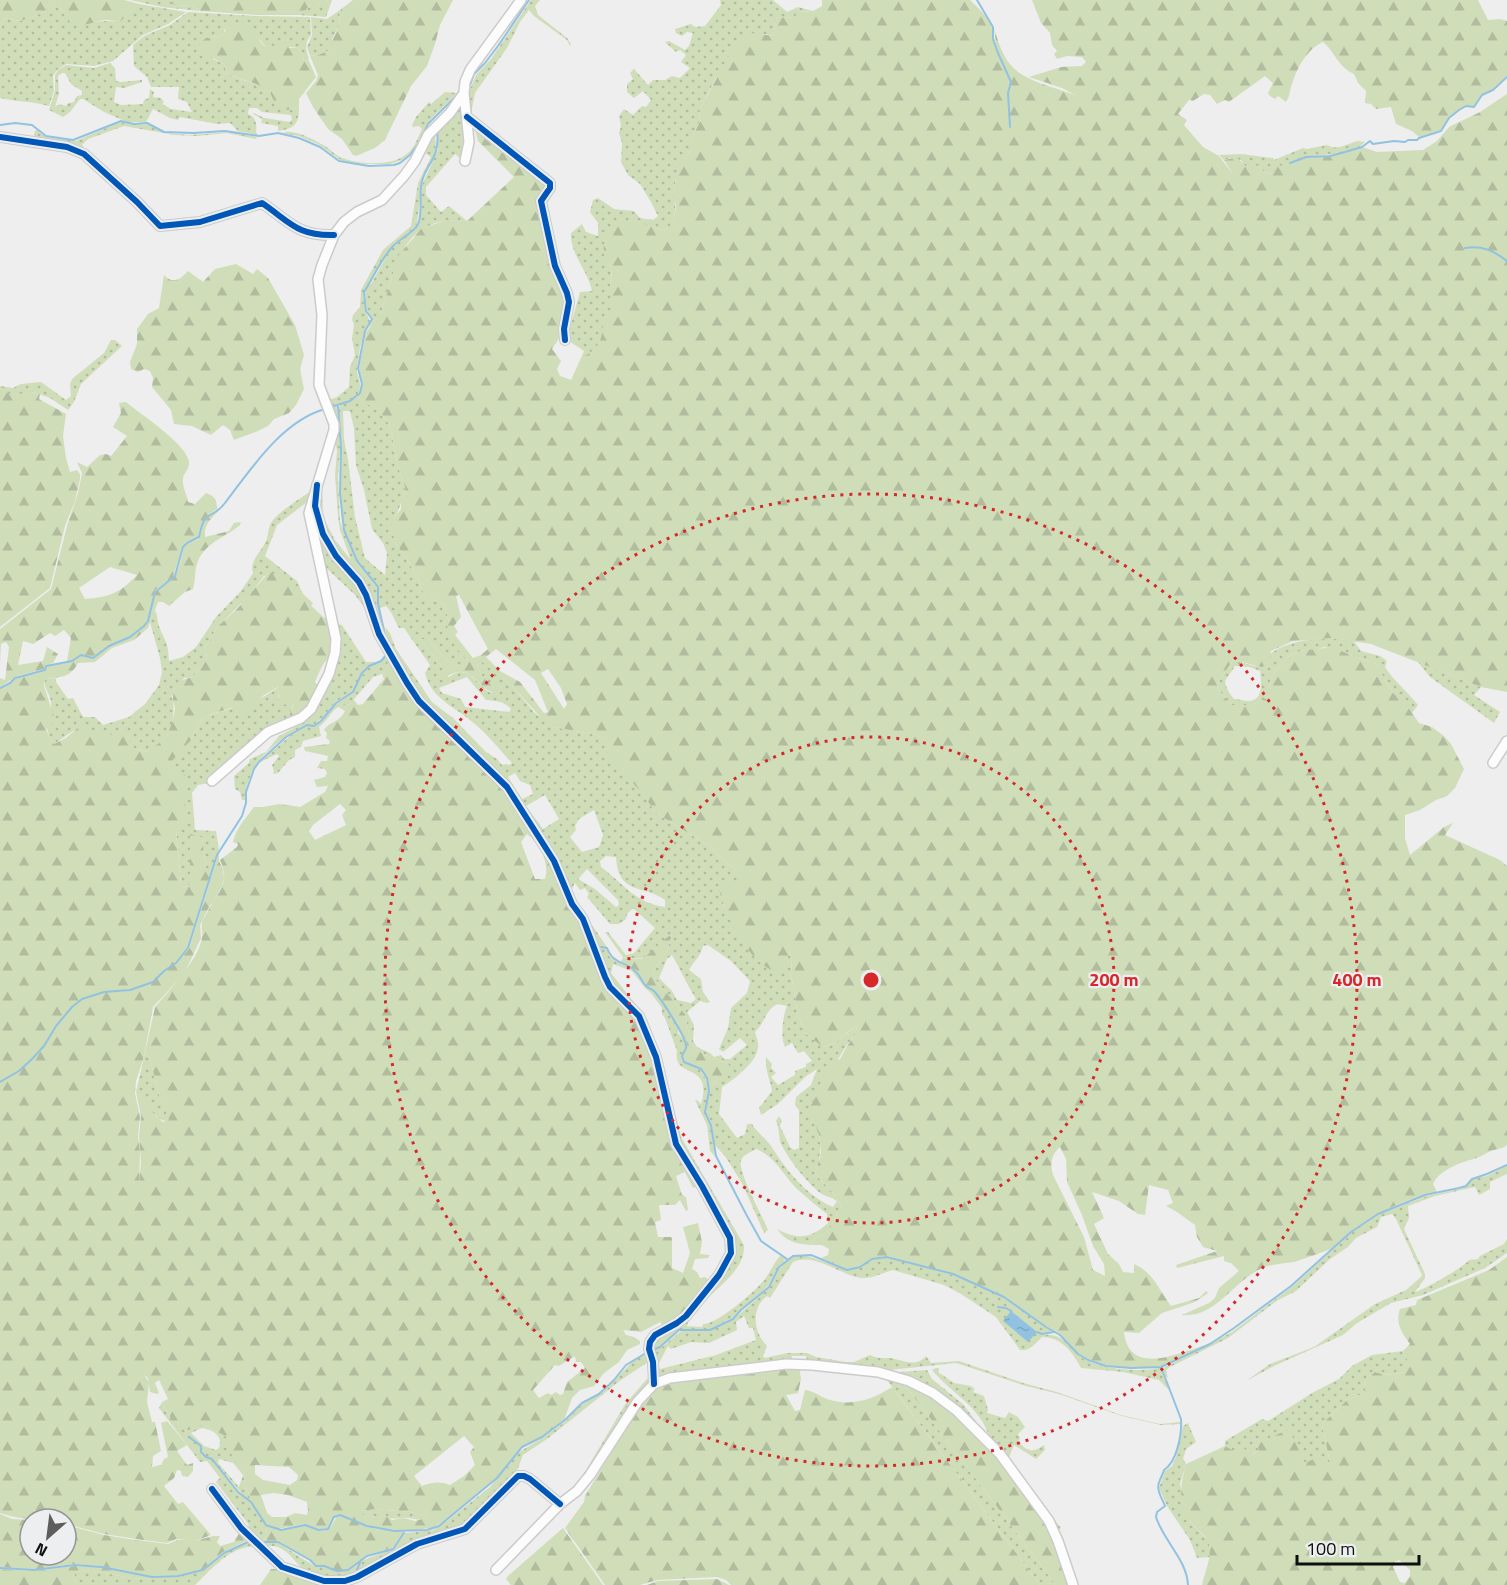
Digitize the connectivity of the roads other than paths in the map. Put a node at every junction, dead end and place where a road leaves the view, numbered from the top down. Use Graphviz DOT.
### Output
graph roads {
  1 [pos="521,0"];
  2 [pos="464,93"];
  3 [pos="467,117"];
  4 [pos="0,137"];
  5 [pos="465,161"];
  6 [pos="334,235"];
  7 [pos="565,340"];
  8 [pos="317,485"];
  9 [pos="1507,741"];
  10 [pos="1492,763"];
  11 [pos="212,781"];
  12 [pos="654,1384"];
  13 [pos="212,1489"];
  14 [pos="560,1504"];
  15 [pos="496,1570"];
  16 [pos="1072,1585"];
  1 -- 2 [label="street"];
  2 -- 3 [label="street"];
  2 -- 6 [label="street"];
  3 -- 5 [label="street"];
  3 -- 7 [label="street"];
  4 -- 6 [label="street"];
  6 -- 8 [label="street"];
  8 -- 11 [label="street"];
  8 -- 12 [label="street"];
  9 -- 10 [label="street"];
  12 -- 14 [label="street"];
  12 -- 16 [label="street"];
  13 -- 14 [label="street"];
  14 -- 15 [label="street"];
}
